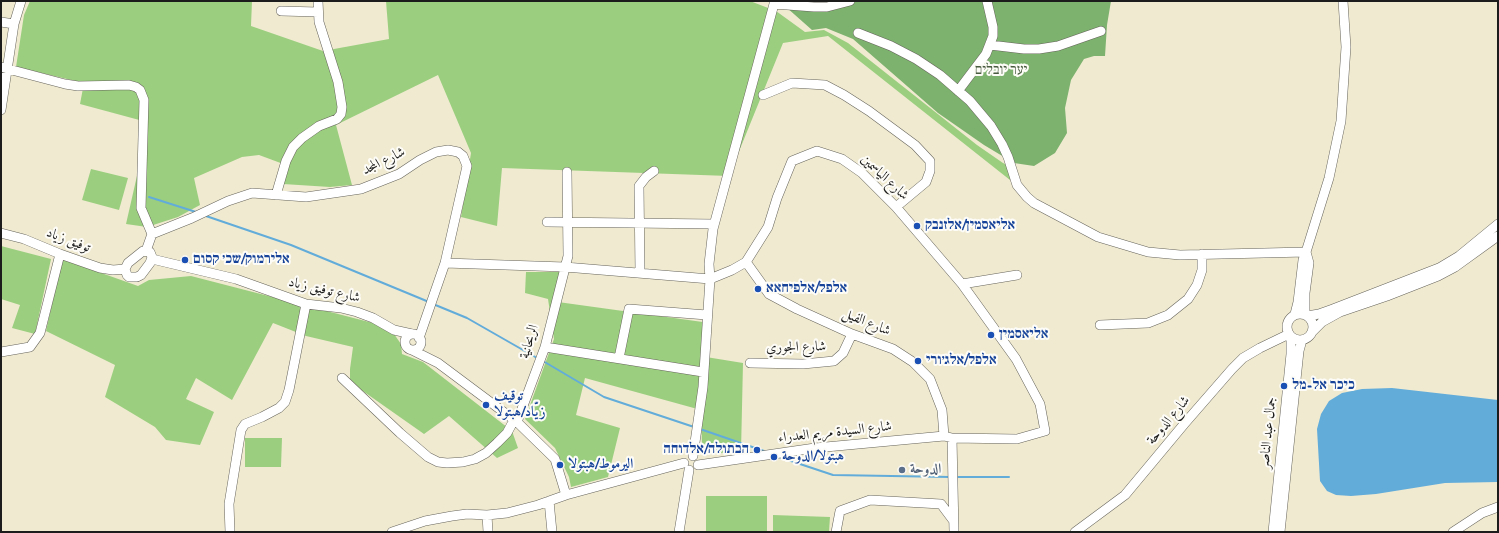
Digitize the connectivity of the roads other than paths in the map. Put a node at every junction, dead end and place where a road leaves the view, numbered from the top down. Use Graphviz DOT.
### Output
graph roads {
  1 [pos="21,1"];
  2 [pos="318,1"];
  3 [pos="850,1"];
  4 [pos="987,1"];
  5 [pos="1343,1"];
  6 [pos="281,11"];
  7 [pos="318,12"];
  8 [pos="1,22"];
  9 [pos="14,24"];
  10 [pos="1101,30"];
  11 [pos="858,33"];
  12 [pos="990,45"];
  13 [pos="4,68"];
  14 [pos="958,91"];
  15 [pos="763,95"];
  16 [pos="1,110"];
  17 [pos="654,171"];
  18 [pos="567,172"];
  19 [pos="276,196"];
  20 [pos="896,206"];
  21 [pos="547,222"];
  22 [pos="568,222"];
  23 [pos="638,223"];
  24 [pos="714,224"];
  25 [pos="1498,224"];
  26 [pos="1,233"];
  27 [pos="152,234"];
  28 [pos="1498,236"];
  29 [pos="146,251"];
  30 [pos="1306,252"];
  31 [pos="60,254"];
  32 [pos="1202,254"];
  33 [pos="152,259"];
  34 [pos="746,262"];
  35 [pos="445,263"];
  36 [pos="565,267"];
  37 [pos="125,269"];
  38 [pos="640,273"];
  39 [pos="1017,275"];
  40 [pos="710,279"];
  41 [pos="962,284"];
  42 [pos="306,304"];
  43 [pos="1295,314"];
  44 [pos="707,315"];
  45 [pos="1306,315"];
  46 [pos="1100,325"];
  47 [pos="394,330"];
  48 [pos="1312,332"];
  49 [pos="852,334"];
  50 [pos="1290,335"];
  51 [pos="417,338"];
  52 [pos="1302,340"];
  53 [pos="545,347"];
  54 [pos="409,348"];
  55 [pos="1,352"];
  56 [pos="619,358"];
  57 [pos="438,363"];
  58 [pos="750,363"];
  59 [pos="704,372"];
  60 [pos="342,378"];
  61 [pos="516,421"];
  62 [pos="948,437"];
  63 [pos="693,456"];
  64 [pos="698,464"];
  65 [pos="687,467"];
  66 [pos="566,495"];
  67 [pos="549,501"];
  68 [pos="1498,507"];
  69 [pos="486,515"];
  70 [pos="953,520"];
  71 [pos="230,532"];
  72 [pos="392,532"];
  73 [pos="488,532"];
  74 [pos="552,532"];
  75 [pos="679,532"];
  76 [pos="836,532"];
  77 [pos="954,532"];
  78 [pos="1075,532"];
  79 [pos="1273,532"];
  80 [pos="1280,532"];
  81 [pos="1453,532"];
  1 -- 9 [label="street"];
  2 -- 7 [label="street"];
  3 -- 24 [label="street"];
  4 -- 12 [label="street"];
  5 -- 30 [label="street"];
  6 -- 7 [label="street"];
  7 -- 19 [label="street"];
  8 -- 9 [label="street"];
  9 -- 13 [label="street"];
  10 -- 12 [label="street"];
  11 -- 14 [label="street"];
  12 -- 14 [label="street"];
  13 -- 16 [label="street"];
  13 -- 27 [label="street"];
  14 -- 32 [label="street"];
  15 -- 20 [label="street"];
  17 -- 23 [label="street"];
  18 -- 22 [label="street, الريحانية"];
  19 -- 27 [label="street, شارع المجد"];
  19 -- 35 [label="street, شارع المجد"];
  20 -- 34 [label="street, شارع الياسمين"];
  20 -- 41 [label="street, شارع الياسمين"];
  21 -- 22 [label="street"];
  22 -- 23 [label="street"];
  22 -- 36 [label="street, الريحانية"];
  23 -- 24 [label="street"];
  23 -- 38 [label="street"];
  24 -- 40 [label="street"];
  25 -- 45 [label="street"];
  26 -- 31 [label="street, توفيق زياد"];
  27 -- 29 [label="street"];
  28 -- 48 [label="street"];
  29 -- 33 [label="street"];
  29 -- 37 [label="street"];
  30 -- 32 [label="street"];
  30 -- 43 [label="street"];
  30 -- 45 [label="street"];
  31 -- 37 [label="street, توفيق زياد"];
  31 -- 55 [label="street"];
  32 -- 46 [label="street"];
  33 -- 37 [label="street"];
  33 -- 42 [label="street, شارع توفيق زياد"];
  34 -- 40 [label="street, شارع الياسمين"];
  34 -- 49 [label="street, شارع الفيل"];
  35 -- 36 [label="street"];
  35 -- 51 [label="street, شارع المجد"];
  36 -- 38 [label="street"];
  36 -- 53 [label="street, الريحانية"];
  38 -- 40 [label="street"];
  39 -- 41 [label="street"];
  40 -- 44 [label="street"];
  41 -- 62 [label="street, شارع الياسمين"];
  42 -- 47 [label="street, شارع توفيق زياد"];
  42 -- 71 [label="street"];
  43 -- 45 [label="street"];
  43 -- 50 [label="street"];
  44 -- 56 [label="street"];
  44 -- 59 [label="street"];
  45 -- 48 [label="street"];
  47 -- 51 [label="street"];
  47 -- 54 [label="street"];
  48 -- 52 [label="street"];
  49 -- 58 [label="street, شارع الجوري"];
  49 -- 62 [label="street, شارع الفيل"];
  50 -- 52 [label="street"];
  50 -- 78 [label="street, شارع الدوحة"];
  50 -- 79 [label="street, جمال عبد الناصر"];
  51 -- 54 [label="street"];
  51 -- 54 [label="street, شارع المجد"];
  51 -- 57 [label="street"];
  52 -- 80 [label="street, جمال عبد الناصر"];
  53 -- 56 [label="street"];
  53 -- 61 [label="street, الريحانية"];
  54 -- 57 [label="street"];
  56 -- 59 [label="street"];
  57 -- 61 [label="street"];
  59 -- 63 [label="street"];
  60 -- 61 [label="street, الريحانية"];
  61 -- 66 [label="street"];
  62 -- 64 [label="street, شارع السيدة مريم العدراء"];
  62 -- 70 [label="street, شارع الفيل"];
  63 -- 64 [label="street"];
  63 -- 65 [label="street"];
  64 -- 65 [label="street"];
  65 -- 66 [label="street"];
  65 -- 75 [label="street"];
  66 -- 67 [label="street"];
  67 -- 69 [label="street"];
  67 -- 74 [label="street"];
  68 -- 81 [label="street"];
  69 -- 72 [label="street"];
  69 -- 73 [label="street"];
  70 -- 76 [label="street"];
  70 -- 77 [label="street, شارع الفيل"];
}
